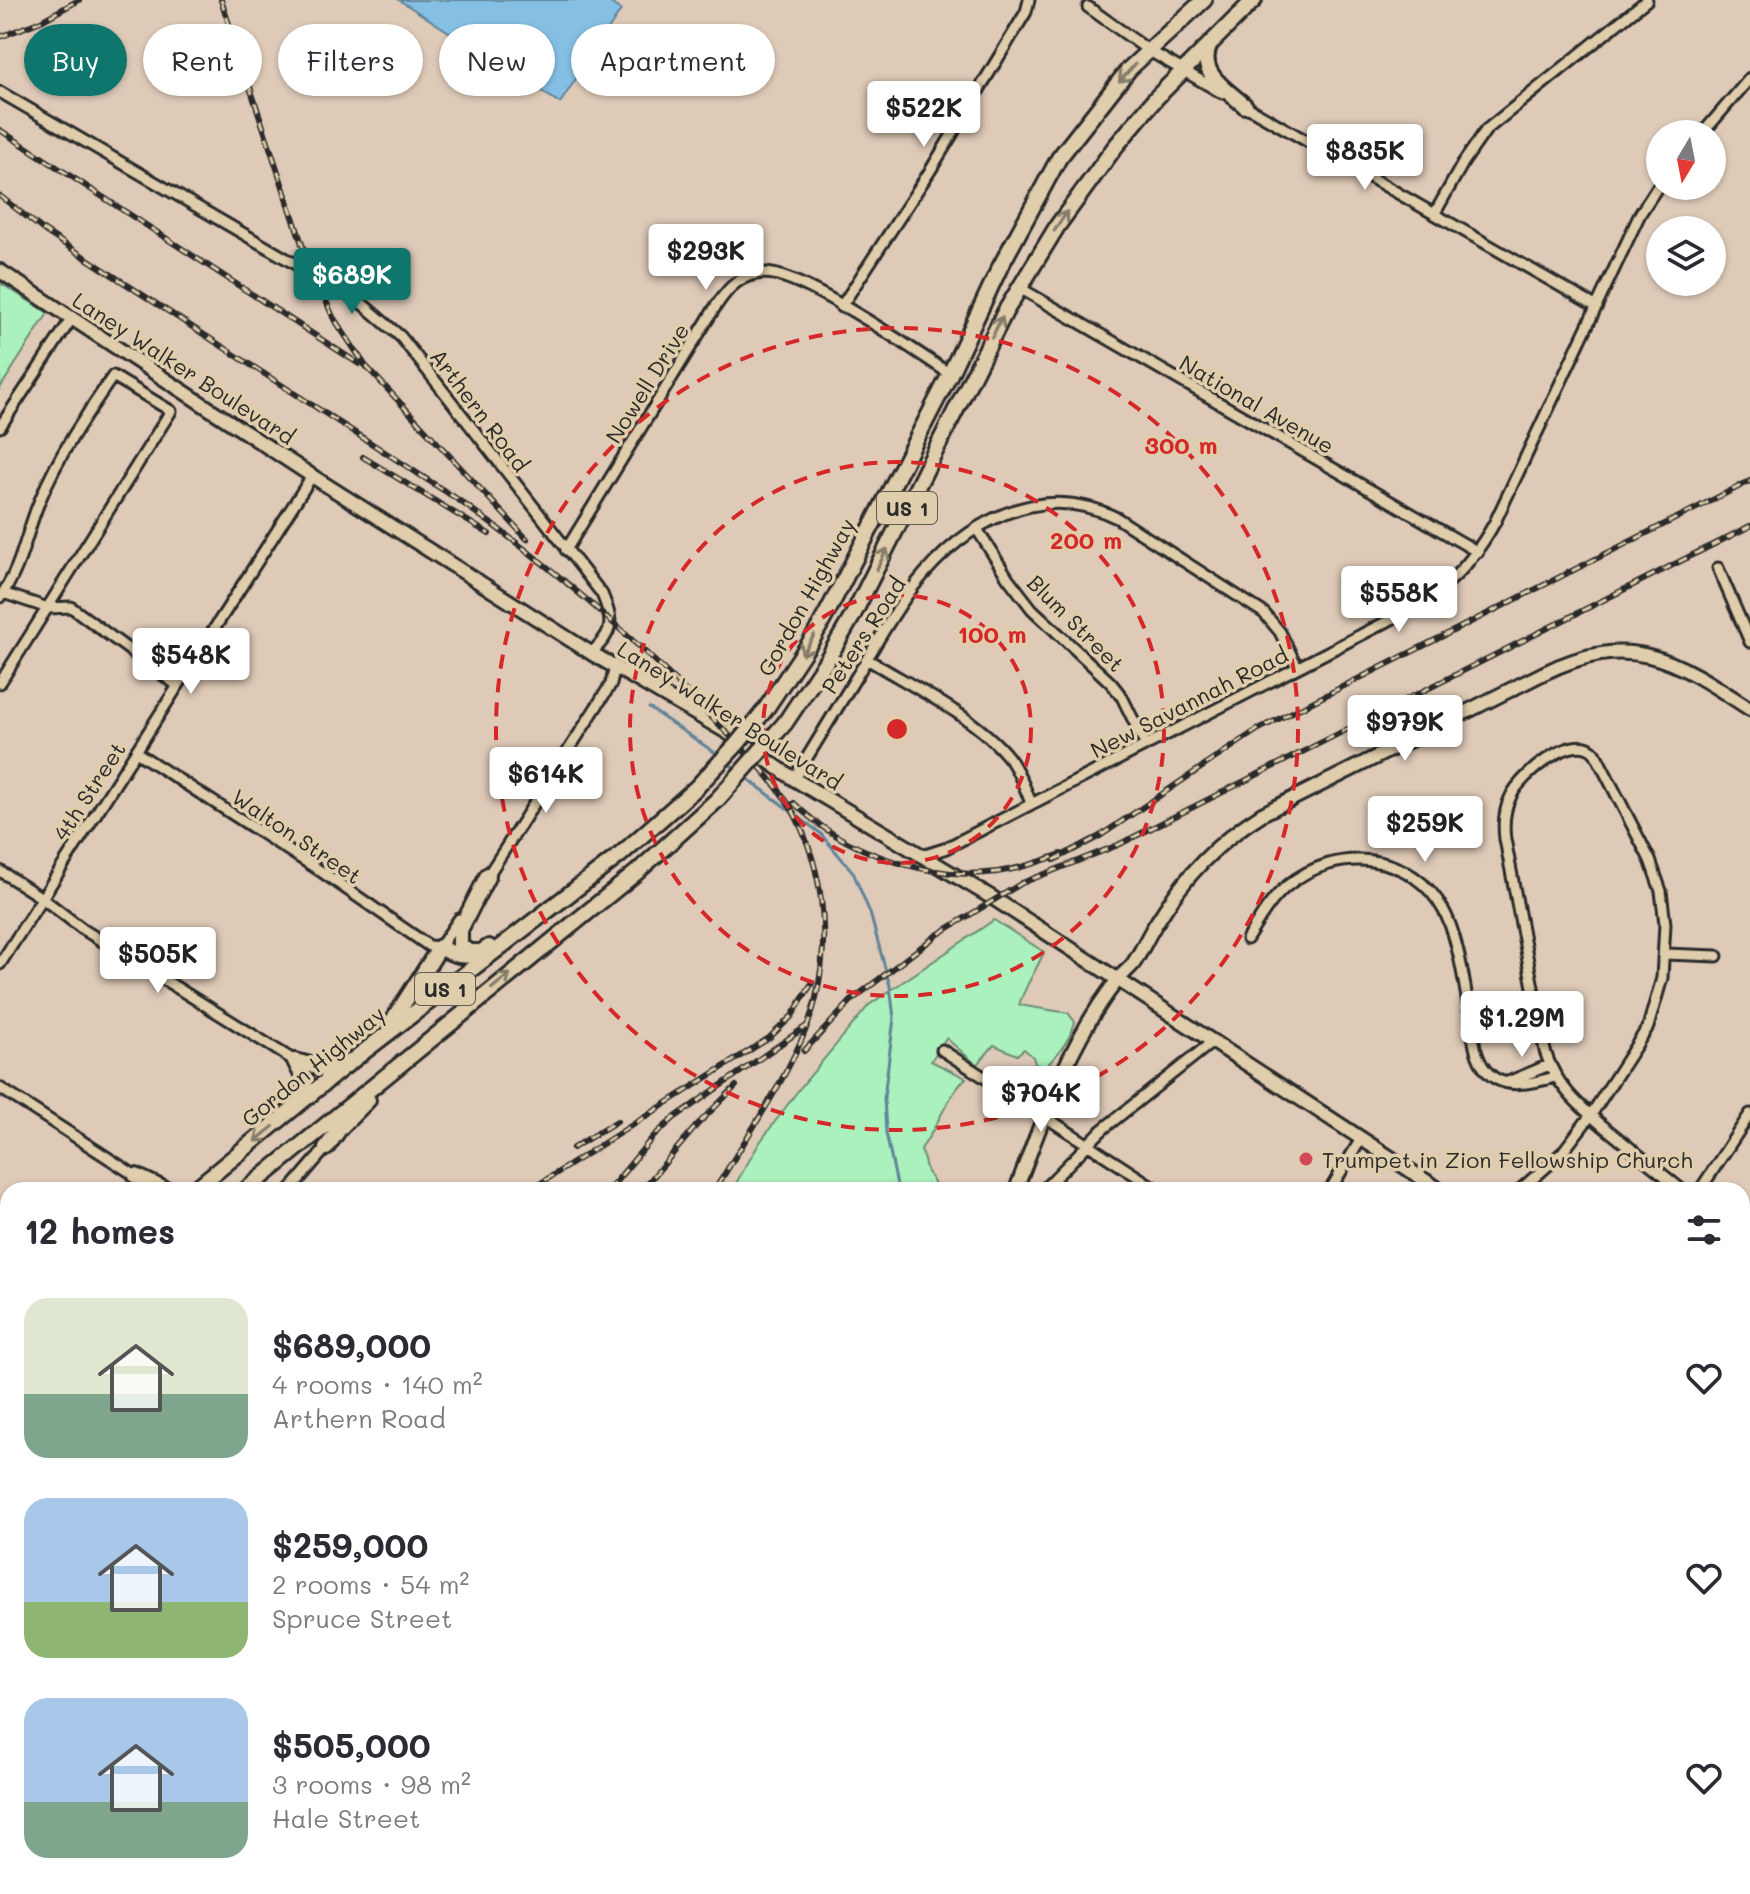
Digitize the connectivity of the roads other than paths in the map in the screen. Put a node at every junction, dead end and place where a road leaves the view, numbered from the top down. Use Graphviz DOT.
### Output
graph roads {
  1 [pos="1029,0"];
  2 [pos="1204,0"];
  3 [pos="1254,0"];
  4 [pos="1647,0"];
  5 [pos="1088,7"];
  6 [pos="1213,39"];
  7 [pos="1148,50"];
  8 [pos="1183,69"];
  9 [pos="1750,78"];
  10 [pos="0,92"];
  11 [pos="1245,106"];
  12 [pos="1714,120"];
  13 [pos="1649,200"];
  14 [pos="1435,213"];
  15 [pos="0,271"];
  16 [pos="1018,287"];
  17 [pos="841,307"];
  18 [pos="1597,307"];
  19 [pos="72,318"];
  20 [pos="950,374"];
  21 [pos="0,427"];
  22 [pos="312,476"];
  23 [pos="977,529"];
  24 [pos="566,550"];
  25 [pos="1478,552"];
  26 [pos="1718,568"];
  27 [pos="2,595"];
  28 [pos="48,608"];
  29 [pos="1750,642"];
  30 [pos="591,653"];
  31 [pos="867,659"];
  32 [pos="615,666"];
  33 [pos="1297,667"];
  34 [pos="0,683"];
  35 [pos="178,686"];
  36 [pos="1750,709"];
  37 [pos="1145,744"];
  38 [pos="136,752"];
  39 [pos="794,779"];
  40 [pos="1031,803"];
  41 [pos="669,813"];
  42 [pos="922,856"];
  43 [pos="0,871"];
  44 [pos="488,875"];
  45 [pos="42,898"];
  46 [pos="1247,939"];
  47 [pos="440,947"];
  48 [pos="482,952"];
  49 [pos="1665,954"];
  50 [pos="1717,956"];
  51 [pos="0,964"];
  52 [pos="1116,981"];
  53 [pos="417,1012"];
  54 [pos="388,1027"];
  55 [pos="378,1041"];
  56 [pos="1211,1043"];
  57 [pos="423,1045"];
  58 [pos="942,1050"];
  59 [pos="295,1061"];
  60 [pos="1549,1065"];
  61 [pos="1555,1077"];
  62 [pos="1508,1083"];
  63 [pos="0,1088"];
  64 [pos="301,1102"];
  65 [pos="1750,1114"];
  66 [pos="1591,1115"];
  67 [pos="1044,1116"];
  68 [pos="1361,1139"];
  69 [pos="1088,1144"];
  70 [pos="326,1148"];
  71 [pos="136,1176"];
  72 [pos="142,1182"];
  73 [pos="149,1182"];
  74 [pos="203,1182"];
  75 [pos="256,1182"];
  76 [pos="297,1182"];
  77 [pos="1019,1182"];
  78 [pos="1051,1182"];
  79 [pos="1146,1182"];
  80 [pos="1335,1182"];
  81 [pos="1428,1182"];
  82 [pos="1529,1182"];
  83 [pos="1672,1182"];
  84 [pos="1705,1182"];
  1 -- 17 [label="street"];
  2 -- 7 [label="highway, Gordon Highway / US 1"];
  3 -- 6 [label="highway, Gordon Highway / US 1"];
  4 -- 14 [label="street"];
  5 -- 7 [label="street"];
  6 -- 8 [label="highway, Gordon Highway / US 1"];
  6 -- 11 [label="highway"];
  7 -- 8 [label="street"];
  7 -- 20 [label="highway, Gordon Highway / US 1, one-way"];
  8 -- 11 [label="street"];
  16 -- 8 [label="highway, Gordon Highway / US 1, one-way"];
  9 -- 12 [label="street"];
  10 -- 24 [label="street, Arthern Road"];
  11 -- 14 [label="street"];
  13 -- 18 [label="street, New Savannah Road"];
  14 -- 18 [label="street"];
  15 -- 19 [label="main road, Laney Walker Boulevard"];
  16 -- 25 [label="street, National Avenue"];
  57 -- 16 [label="highway, Gordon Highway / US 1, one-way, bridge"];
  17 -- 20 [label="street, Nowell Drive"];
  17 -- 24 [label="street, Nowell Drive"];
  18 -- 25 [label="street, New Savannah Road"];
  19 -- 21 [label="street"];
  19 -- 22 [label="main road, Laney Walker Boulevard"];
  20 -- 41 [label="highway, Gordon Highway / US 1, one-way, bridge"];
  22 -- 30 [label="main road, Laney Walker Boulevard"];
  22 -- 35 [label="street, 4th Street"];
  23 -- 31 [label="street, Peters Road"];
  23 -- 33 [label="street, Peters Road"];
  23 -- 37 [label="street, Blum Street"];
  24 -- 30 [label="street, Arthern Road"];
  25 -- 33 [label="street, New Savannah Road"];
  26 -- 29 [label="street"];
  27 -- 28 [label="street"];
  27 -- 28 [label="street"];
  28 -- 34 [label="street"];
  28 -- 35 [label="street"];
  30 -- 32 [label="main road, Laney Walker Boulevard"];
  31 -- 39 [label="street, Peters Road"];
  31 -- 40 [label="street"];
  32 -- 39 [label="main road, Laney Walker Boulevard"];
  32 -- 44 [label="street"];
  33 -- 37 [label="street, New Savannah Road"];
  35 -- 38 [label="street, 4th Street"];
  36 -- 52 [label="main road"];
  37 -- 40 [label="street, New Savannah Road"];
  38 -- 45 [label="street, 4th Street"];
  38 -- 47 [label="street, Walton Street"];
  39 -- 42 [label="main road, Laney Walker Boulevard"];
  40 -- 42 [label="street, New Savannah Road"];
  41 -- 48 [label="highway"];
  41 -- 53 [label="highway, Gordon Highway / US 1"];
  42 -- 52 [label="main road, Laney Walker Boulevard"];
  43 -- 45 [label="street"];
  44 -- 47 [label="street"];
  44 -- 48 [label="highway"];
  45 -- 51 [label="street, 4th Street"];
  45 -- 59 [label="street"];
  46 -- 62 [label="street"];
  47 -- 48 [label="highway"];
  47 -- 54 [label="highway"];
  49 -- 50 [label="street"];
  49 -- 60 [label="street"];
  49 -- 66 [label="street"];
  52 -- 56 [label="main road, Laney Walker Boulevard"];
  52 -- 67 [label="main road"];
  53 -- 54 [label="highway"];
  53 -- 55 [label="highway, Gordon Highway / US 1"];
  54 -- 55 [label="highway"];
  54 -- 59 [label="highway"];
  55 -- 64 [label="highway, Gordon Highway / US 1"];
  56 -- 68 [label="main road, Laney Walker Boulevard"];
  56 -- 69 [label="street"];
  57 -- 70 [label="highway"];
  57 -- 75 [label="highway, Gordon Highway / US 1"];
  58 -- 67 [label="street"];
  59 -- 64 [label="highway"];
  60 -- 61 [label="street"];
  60 -- 62 [label="street"];
  61 -- 62 [label="street"];
  61 -- 66 [label="street"];
  63 -- 71 [label="street"];
  64 -- 74 [label="highway, Gordon Highway / US 1, one-way"];
  65 -- 84 [label="street"];
  66 -- 82 [label="street"];
  66 -- 83 [label="street"];
  67 -- 69 [label="street"];
  67 -- 77 [label="main road"];
  68 -- 80 [label="street"];
  68 -- 81 [label="main road, Laney Walker Boulevard"];
  69 -- 78 [label="street"];
  69 -- 79 [label="street"];
  70 -- 76 [label="street"];
  71 -- 72 [label="highway"];
  71 -- 73 [label="highway"];
}
